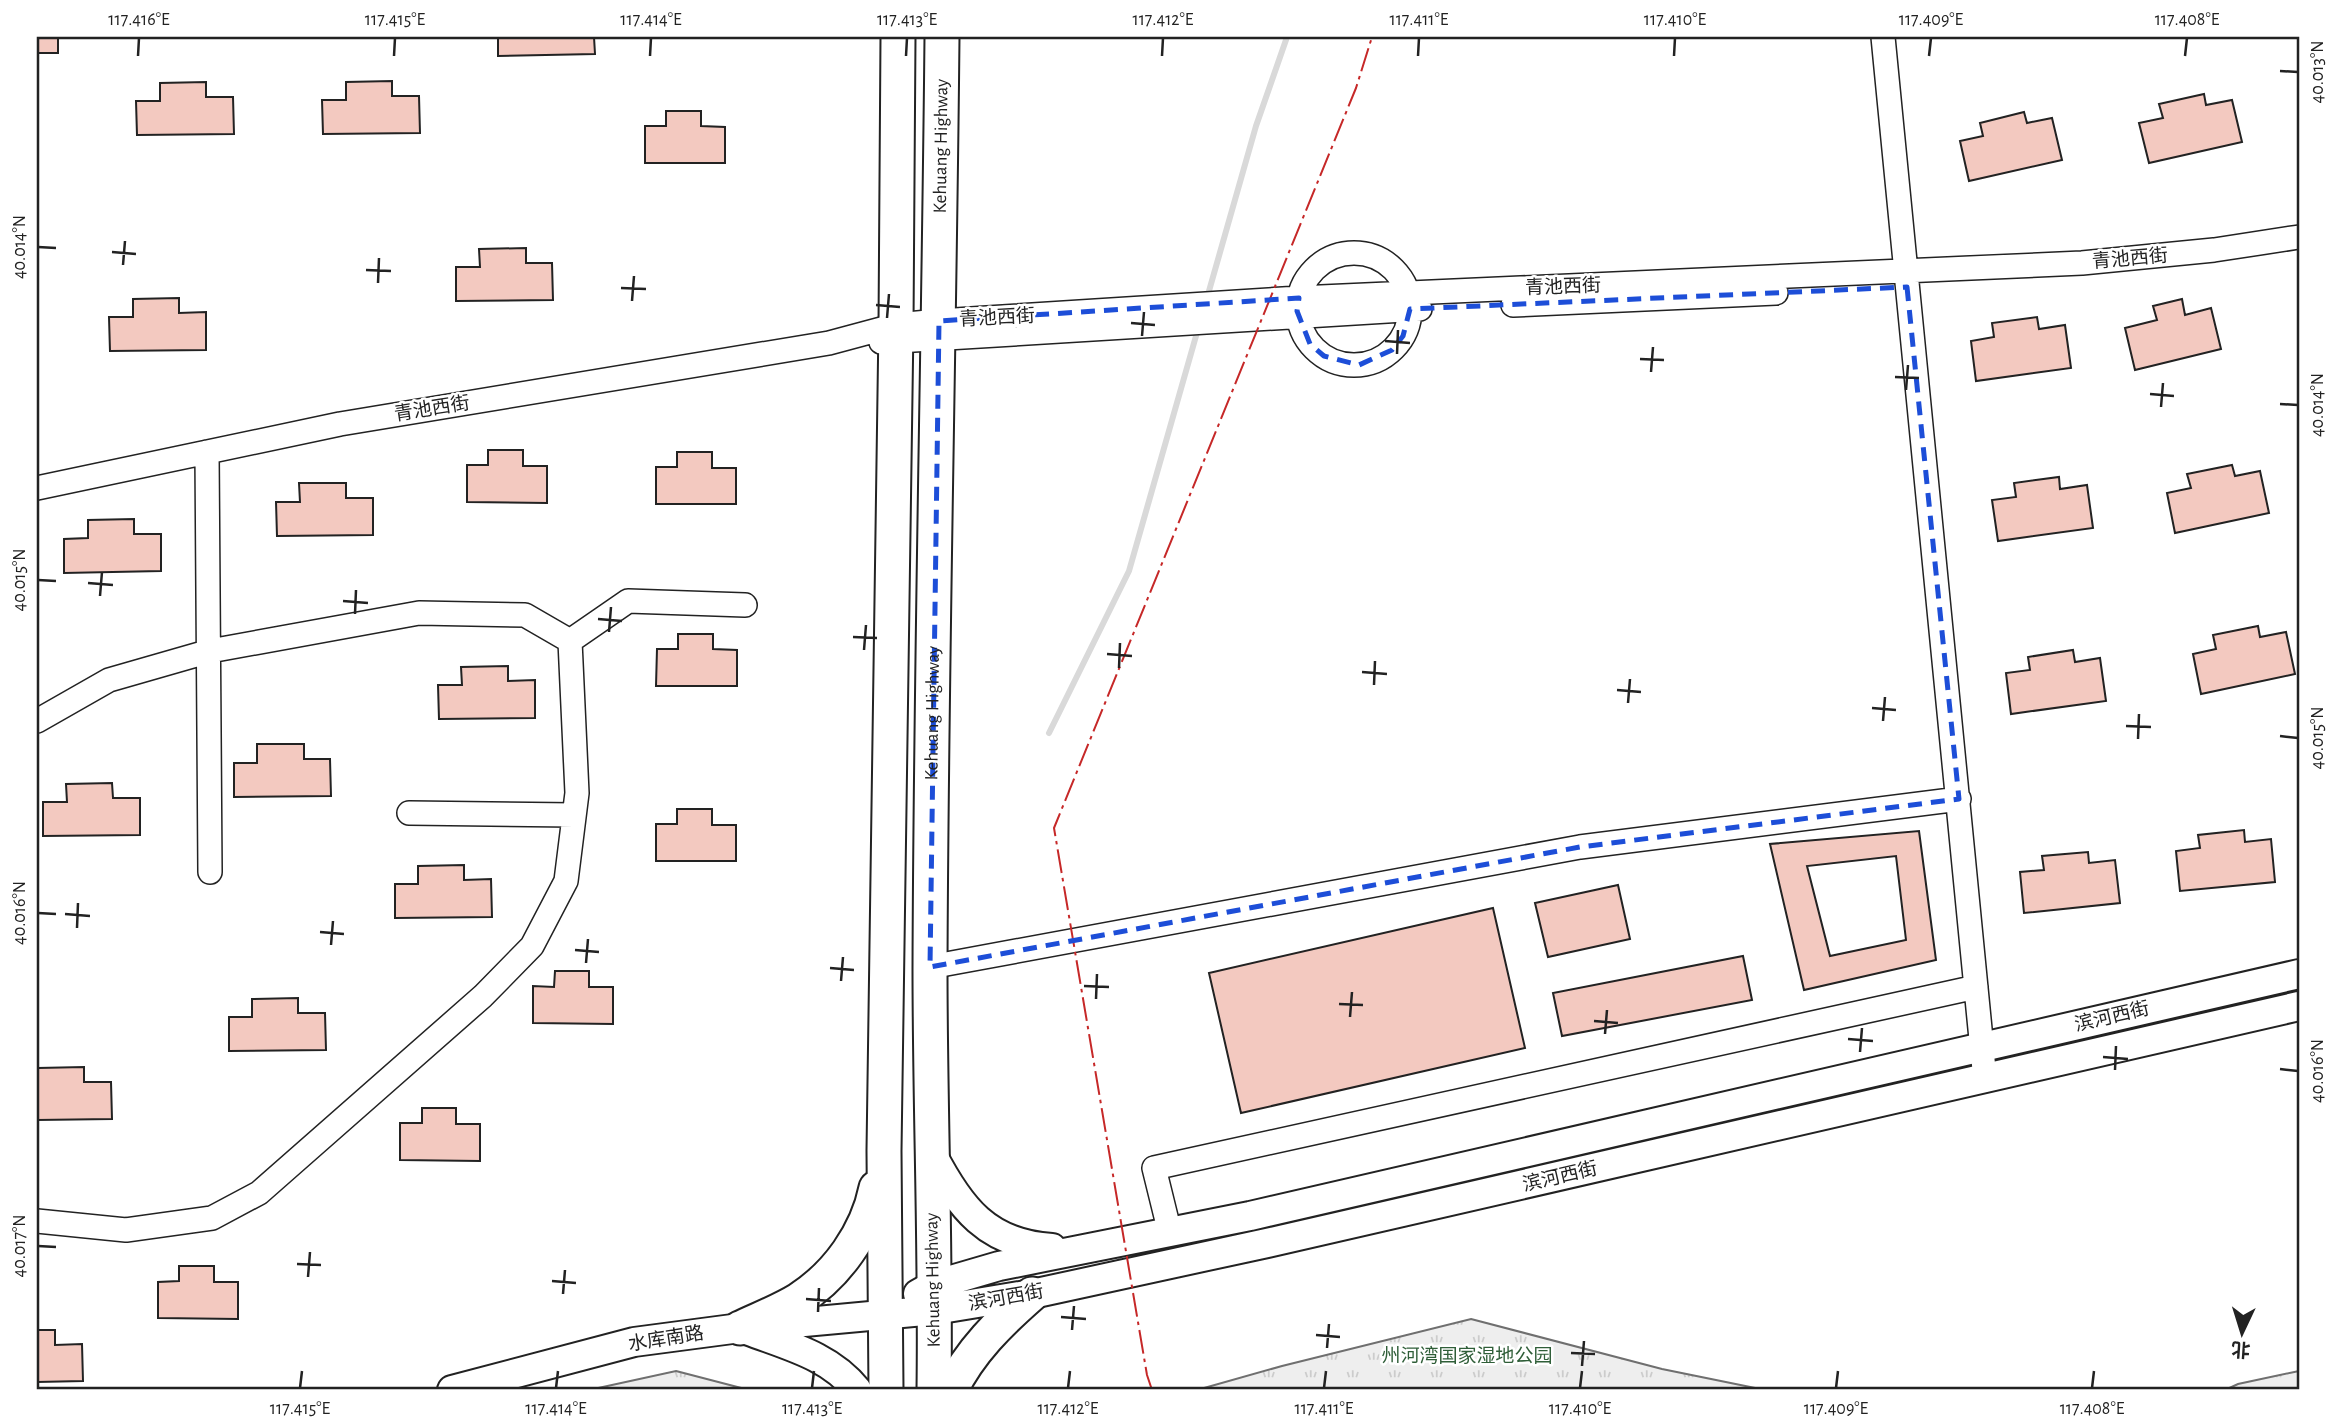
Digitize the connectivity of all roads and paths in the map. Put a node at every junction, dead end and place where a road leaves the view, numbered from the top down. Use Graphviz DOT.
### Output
graph roads {
  1 [pos="898,37"];
  2 [pos="942,37"];
  3 [pos="1883,37"];
  4 [pos="2299,237"];
  5 [pos="2299,251"];
  6 [pos="1906,279"];
  7 [pos="1409,301"];
  8 [pos="1299,307"];
  9 [pos="939,330"];
  10 [pos="896,333"];
  11 [pos="207,452"];
  12 [pos="37,488"];
  13 [pos="745,606"];
  14 [pos="570,641"];
  15 [pos="210,651"];
  16 [pos="37,721"];
  17 [pos="1959,799"];
  18 [pos="409,813"];
  19 [pos="575,815"];
  20 [pos="210,872"];
  21 [pos="930,967"];
  22 [pos="2299,974"];
  23 [pos="1976,987"];
  24 [pos="2299,1006"];
  25 [pos="1980,1048"];
  26 [pos="1985,1080"];
  27 [pos="884,1151"];
  28 [pos="931,1152"];
  29 [pos="37,1221"];
  30 [pos="1170,1233"];
  31 [pos="1083,1250"];
  32 [pos="1032,1294"];
  33 [pos="935,1297"];
  34 [pos="886,1313"];
  35 [pos="740,1328"];
  36 [pos="452,1390"];
  37 [pos="858,1390"];
  38 [pos="886,1390"];
  39 [pos="934,1390"];
  40 [pos="951,1390"];
  1 -- 10 [label="highway"];
  2 -- 9 [label="highway, Kehuang Highway"];
  3 -- 6 [label="street"];
  4 -- 6 [label="street, 青池西街"];
  5 -- 6 [label="street, 青池西街"];
  6 -- 7 [label="street, 青池西街"];
  6 -- 17 [label="street"];
  7 -- 8 [label="street, 青池西街"];
  7 -- 8 [label="street"];
  7 -- 8 [label="street"];
  8 -- 9 [label="street, 青池西街"];
  9 -- 10 [label="street, 青池西街"];
  9 -- 21 [label="highway, Kehuang Highway"];
  10 -- 11 [label="street, 青池西街"];
  10 -- 27 [label="highway"];
  11 -- 12 [label="street, 青池西街"];
  11 -- 15 [label="street"];
  13 -- 14 [label="street"];
  14 -- 15 [label="street"];
  14 -- 19 [label="street"];
  15 -- 16 [label="street"];
  15 -- 20 [label="street"];
  17 -- 21 [label="street"];
  17 -- 23 [label="street"];
  18 -- 19 [label="street"];
  19 -- 29 [label="street"];
  21 -- 28 [label="highway, Kehuang Highway"];
  22 -- 25 [label="main road, 滨河西街"];
  23 -- 25 [label="street"];
  23 -- 30 [label="street"];
  24 -- 26 [label="main road, 滨河西街"];
  25 -- 26 [label="street"];
  25 -- 30 [label="main road, 滨河西街"];
  26 -- 32 [label="main road, 滨河西街"];
  27 -- 34 [label="highway"];
  27 -- 35 [label="highway"];
  28 -- 31 [label="main road"];
  28 -- 33 [label="highway, Kehuang Highway"];
  30 -- 31 [label="main road, 滨河西街"];
  31 -- 33 [label="main road, 滨河西街"];
  32 -- 33 [label="main road, 滨河西街"];
  32 -- 40 [label="highway"];
  33 -- 34 [label="main road, 滨河西街"];
  33 -- 39 [label="highway, Kehuang Highway"];
  34 -- 35 [label="main road, 水库南路"];
  34 -- 38 [label="highway"];
  35 -- 36 [label="main road, 水库南路"];
  35 -- 37 [label="main road"];
}
